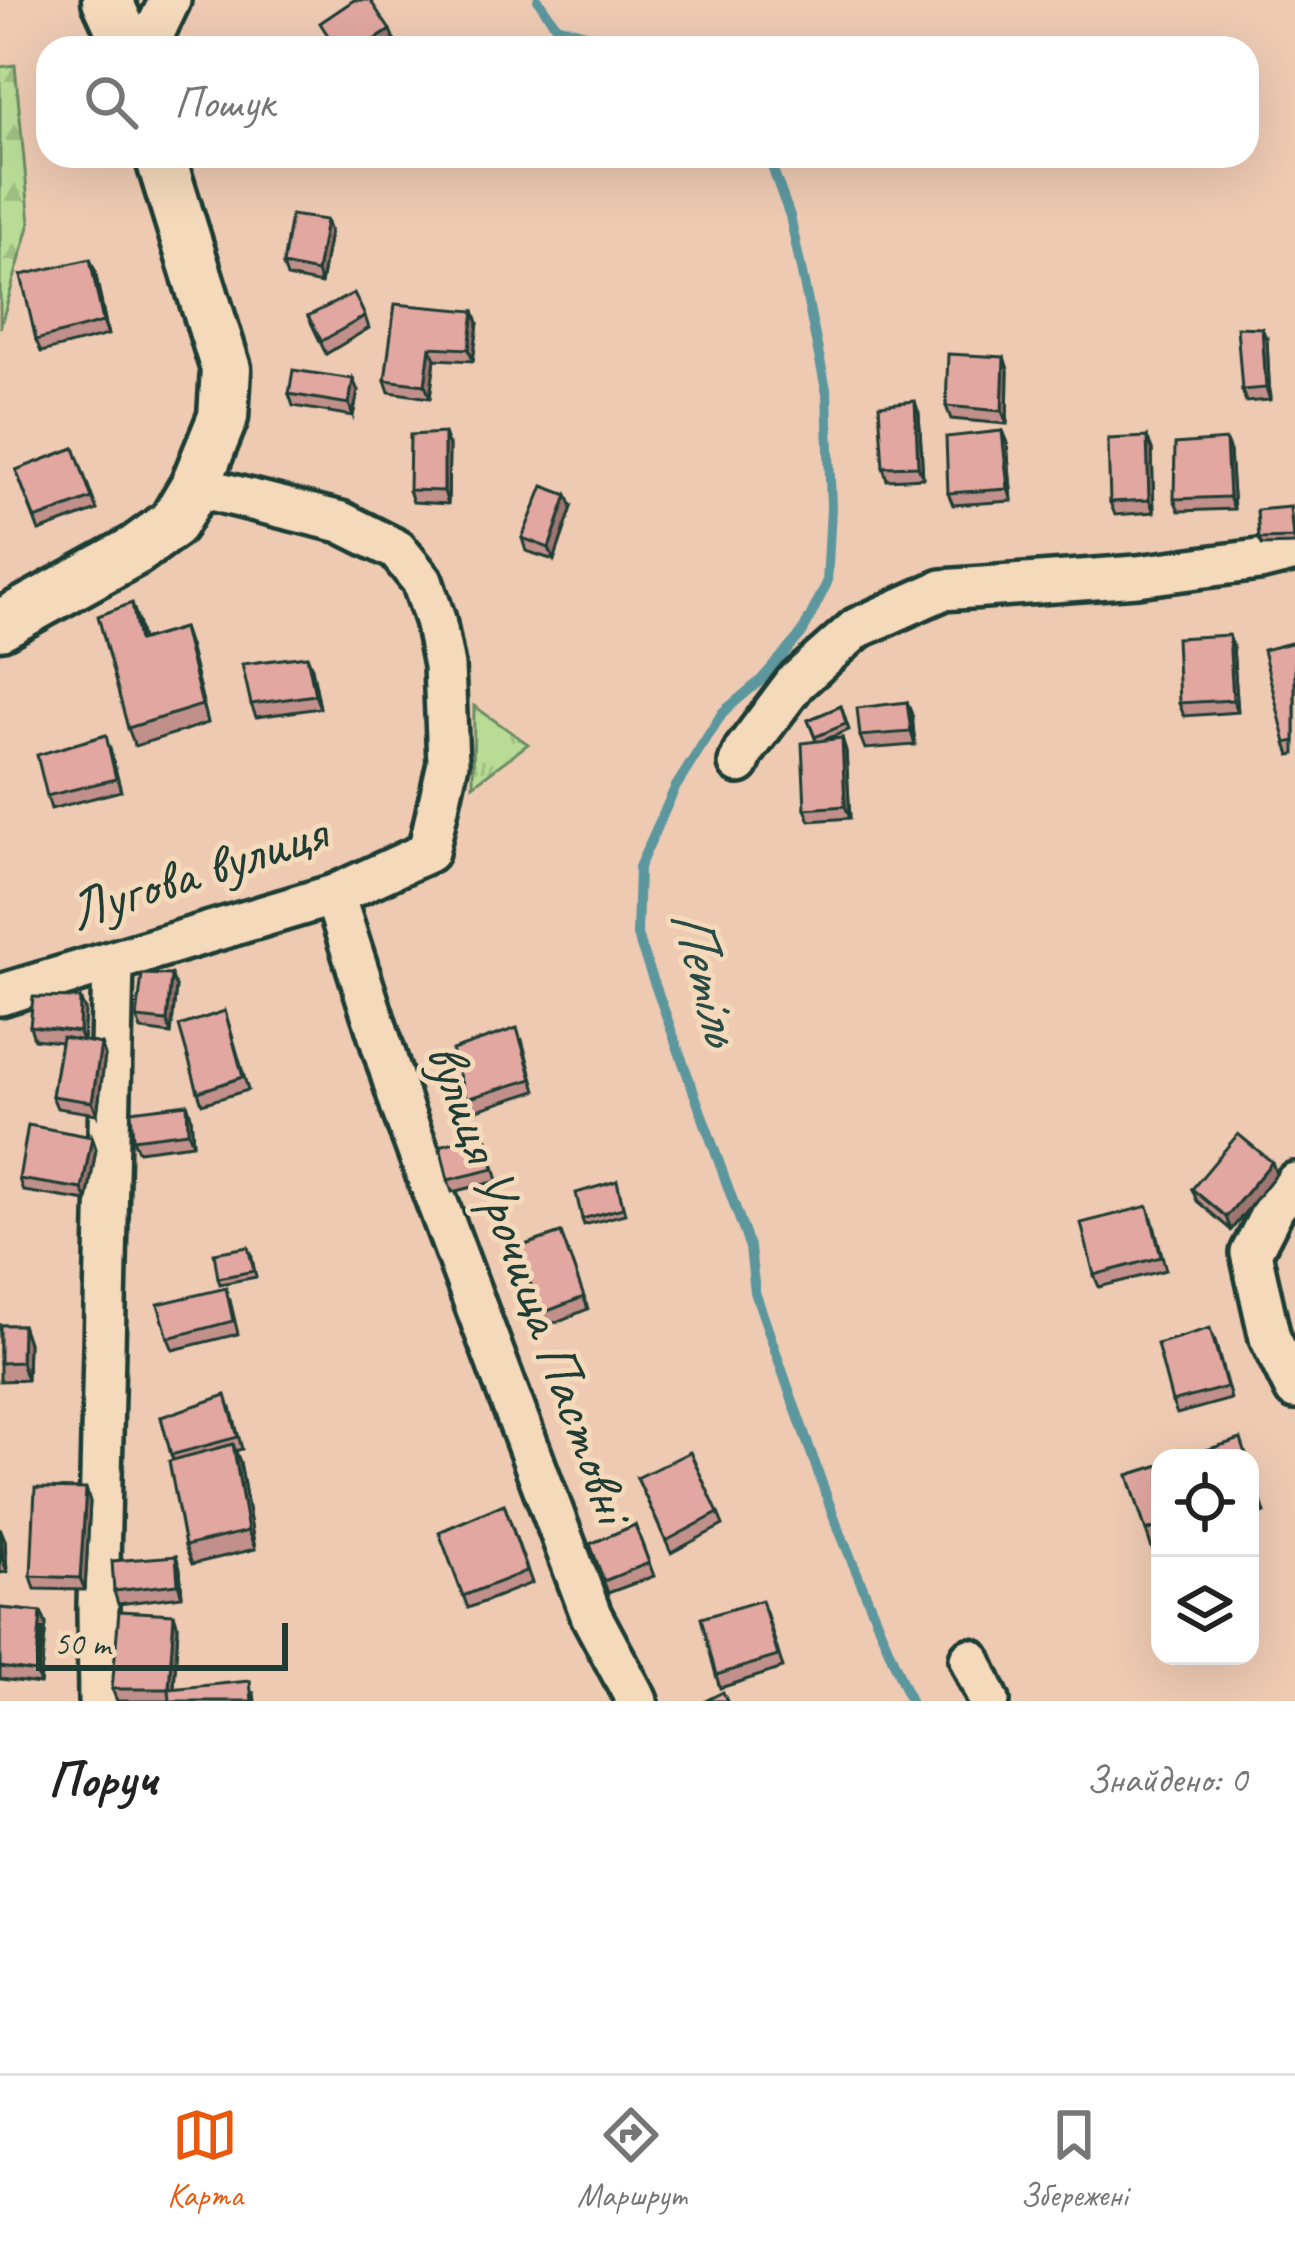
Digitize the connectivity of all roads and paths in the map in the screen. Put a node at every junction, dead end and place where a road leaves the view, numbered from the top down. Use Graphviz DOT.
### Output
graph roads {
  1 [pos="107,0"];
  2 [pos="170,0"];
  3 [pos="123,36"];
  4 [pos="153,36"];
  5 [pos="164,168"];
  6 [pos="195,486"];
  7 [pos="1295,551"];
  8 [pos="0,625"];
  9 [pos="739,764"];
  10 [pos="334,895"];
  11 [pos="113,962"];
  12 [pos="0,994"];
  13 [pos="1295,1183"];
  14 [pos="1295,1389"];
  15 [pos="970,1658"];
  16 [pos="99,1701"];
  17 [pos="638,1701"];
  18 [pos="989,1701"];
  1 -- 3 [label="street"];
  2 -- 4 [label="street"];
  5 -- 6 [label="street"];
  6 -- 8 [label="street"];
  6 -- 10 [label="street, Лугова вулиця"];
  7 -- 9 [label="street"];
  10 -- 11 [label="street, Лугова вулиця"];
  10 -- 17 [label="street, вулиця Урочища Пастовні"];
  11 -- 12 [label="street, Лугова вулиця"];
  11 -- 16 [label="street"];
  13 -- 14 [label="street"];
  15 -- 18 [label="street"];
}
